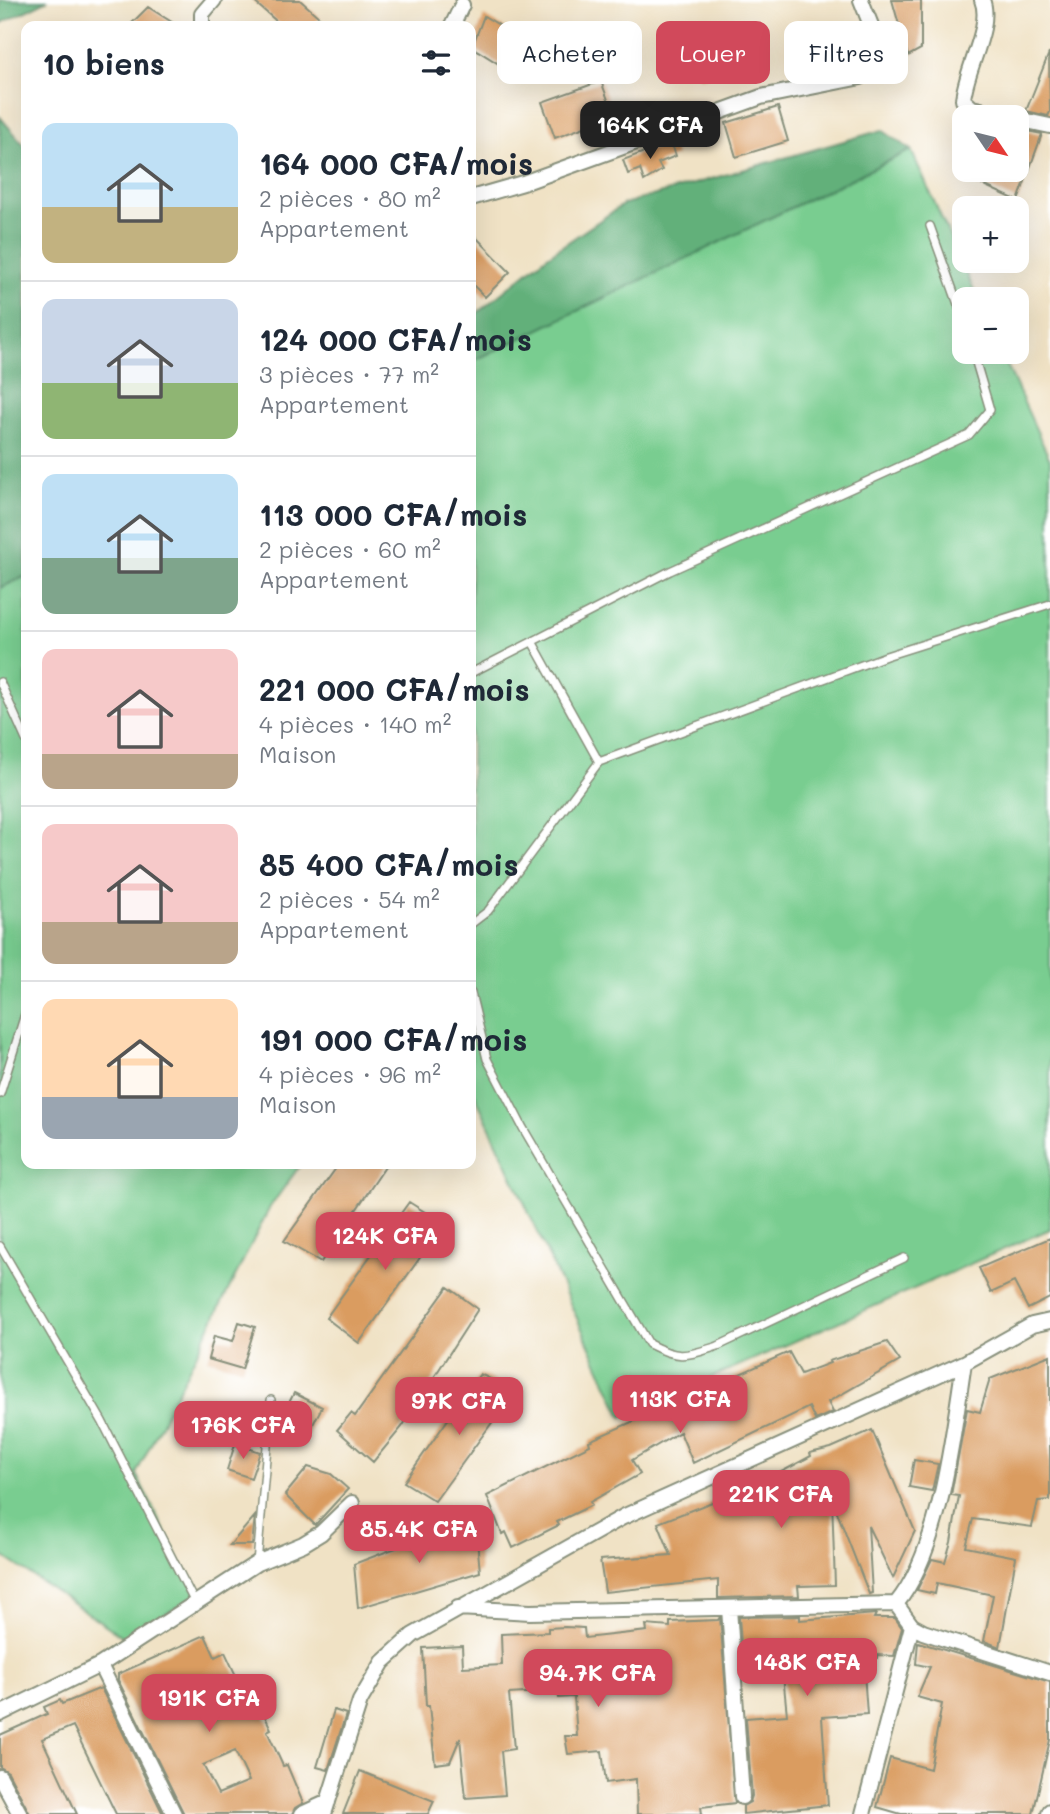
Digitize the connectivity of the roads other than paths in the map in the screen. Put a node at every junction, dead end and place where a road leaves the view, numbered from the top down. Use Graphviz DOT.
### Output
graph roads {
  1 [pos="214,0"];
  2 [pos="861,0"];
  3 [pos="982,0"];
  4 [pos="463,2"];
  5 [pos="202,21"];
  6 [pos="454,21"];
  7 [pos="969,105"];
  8 [pos="1029,122"];
  9 [pos="1050,126"];
  10 [pos="476,197"];
  11 [pos="930,226"];
  12 [pos="952,287"];
  13 [pos="977,364"];
  14 [pos="1050,604"];
  15 [pos="533,643"];
  16 [pos="476,671"];
  17 [pos="0,682"];
  18 [pos="21,729"];
  19 [pos="599,762"];
  20 [pos="476,920"];
  21 [pos="476,1014"];
  22 [pos="21,1027"];
  23 [pos="0,1094"];
  24 [pos="0,1246"];
  25 [pos="904,1258"];
  26 [pos="1050,1321"];
  27 [pos="964,1363"];
  28 [pos="271,1400"];
  29 [pos="352,1503"];
  30 [pos="257,1563"];
  31 [pos="195,1604"];
  32 [pos="896,1604"];
  33 [pos="458,1608"];
  34 [pos="729,1608"];
  35 [pos="912,1626"];
  36 [pos="100,1665"];
  37 [pos="1050,1673"];
  38 [pos="0,1714"];
  39 [pos="0,1777"];
  40 [pos="741,1797"];
  41 [pos="326,1808"];
  42 [pos="20,1814"];
  43 [pos="174,1814"];
  44 [pos="302,1814"];
  45 [pos="863,1814"];
  1 -- 5 [label="street"];
  2 -- 10 [label="street"];
  3 -- 7 [label="street"];
  4 -- 6 [label="street"];
  8 -- 9 [label="street"];
  11 -- 12 [label="lane"];
  13 -- 15 [label="lane"];
  14 -- 19 [label="lane"];
  15 -- 16 [label="lane"];
  15 -- 19 [label="lane"];
  17 -- 18 [label="lane"];
  19 -- 20 [label="lane"];
  21 -- 25 [label="lane"];
  22 -- 23 [label="lane"];
  24 -- 31 [label="lane"];
  26 -- 27 [label="street"];
  27 -- 32 [label="street"];
  27 -- 33 [label="street"];
  28 -- 30 [label="lane"];
  29 -- 30 [label="street"];
  30 -- 31 [label="street"];
  31 -- 36 [label="street"];
  32 -- 34 [label="street"];
  32 -- 35 [label="street"];
  33 -- 34 [label="street"];
  33 -- 41 [label="street"];
  34 -- 40 [label="street"];
  35 -- 37 [label="street"];
  35 -- 45 [label="street"];
  36 -- 38 [label="street"];
  36 -- 43 [label="street"];
  39 -- 42 [label="street"];
  41 -- 44 [label="street"];
}
